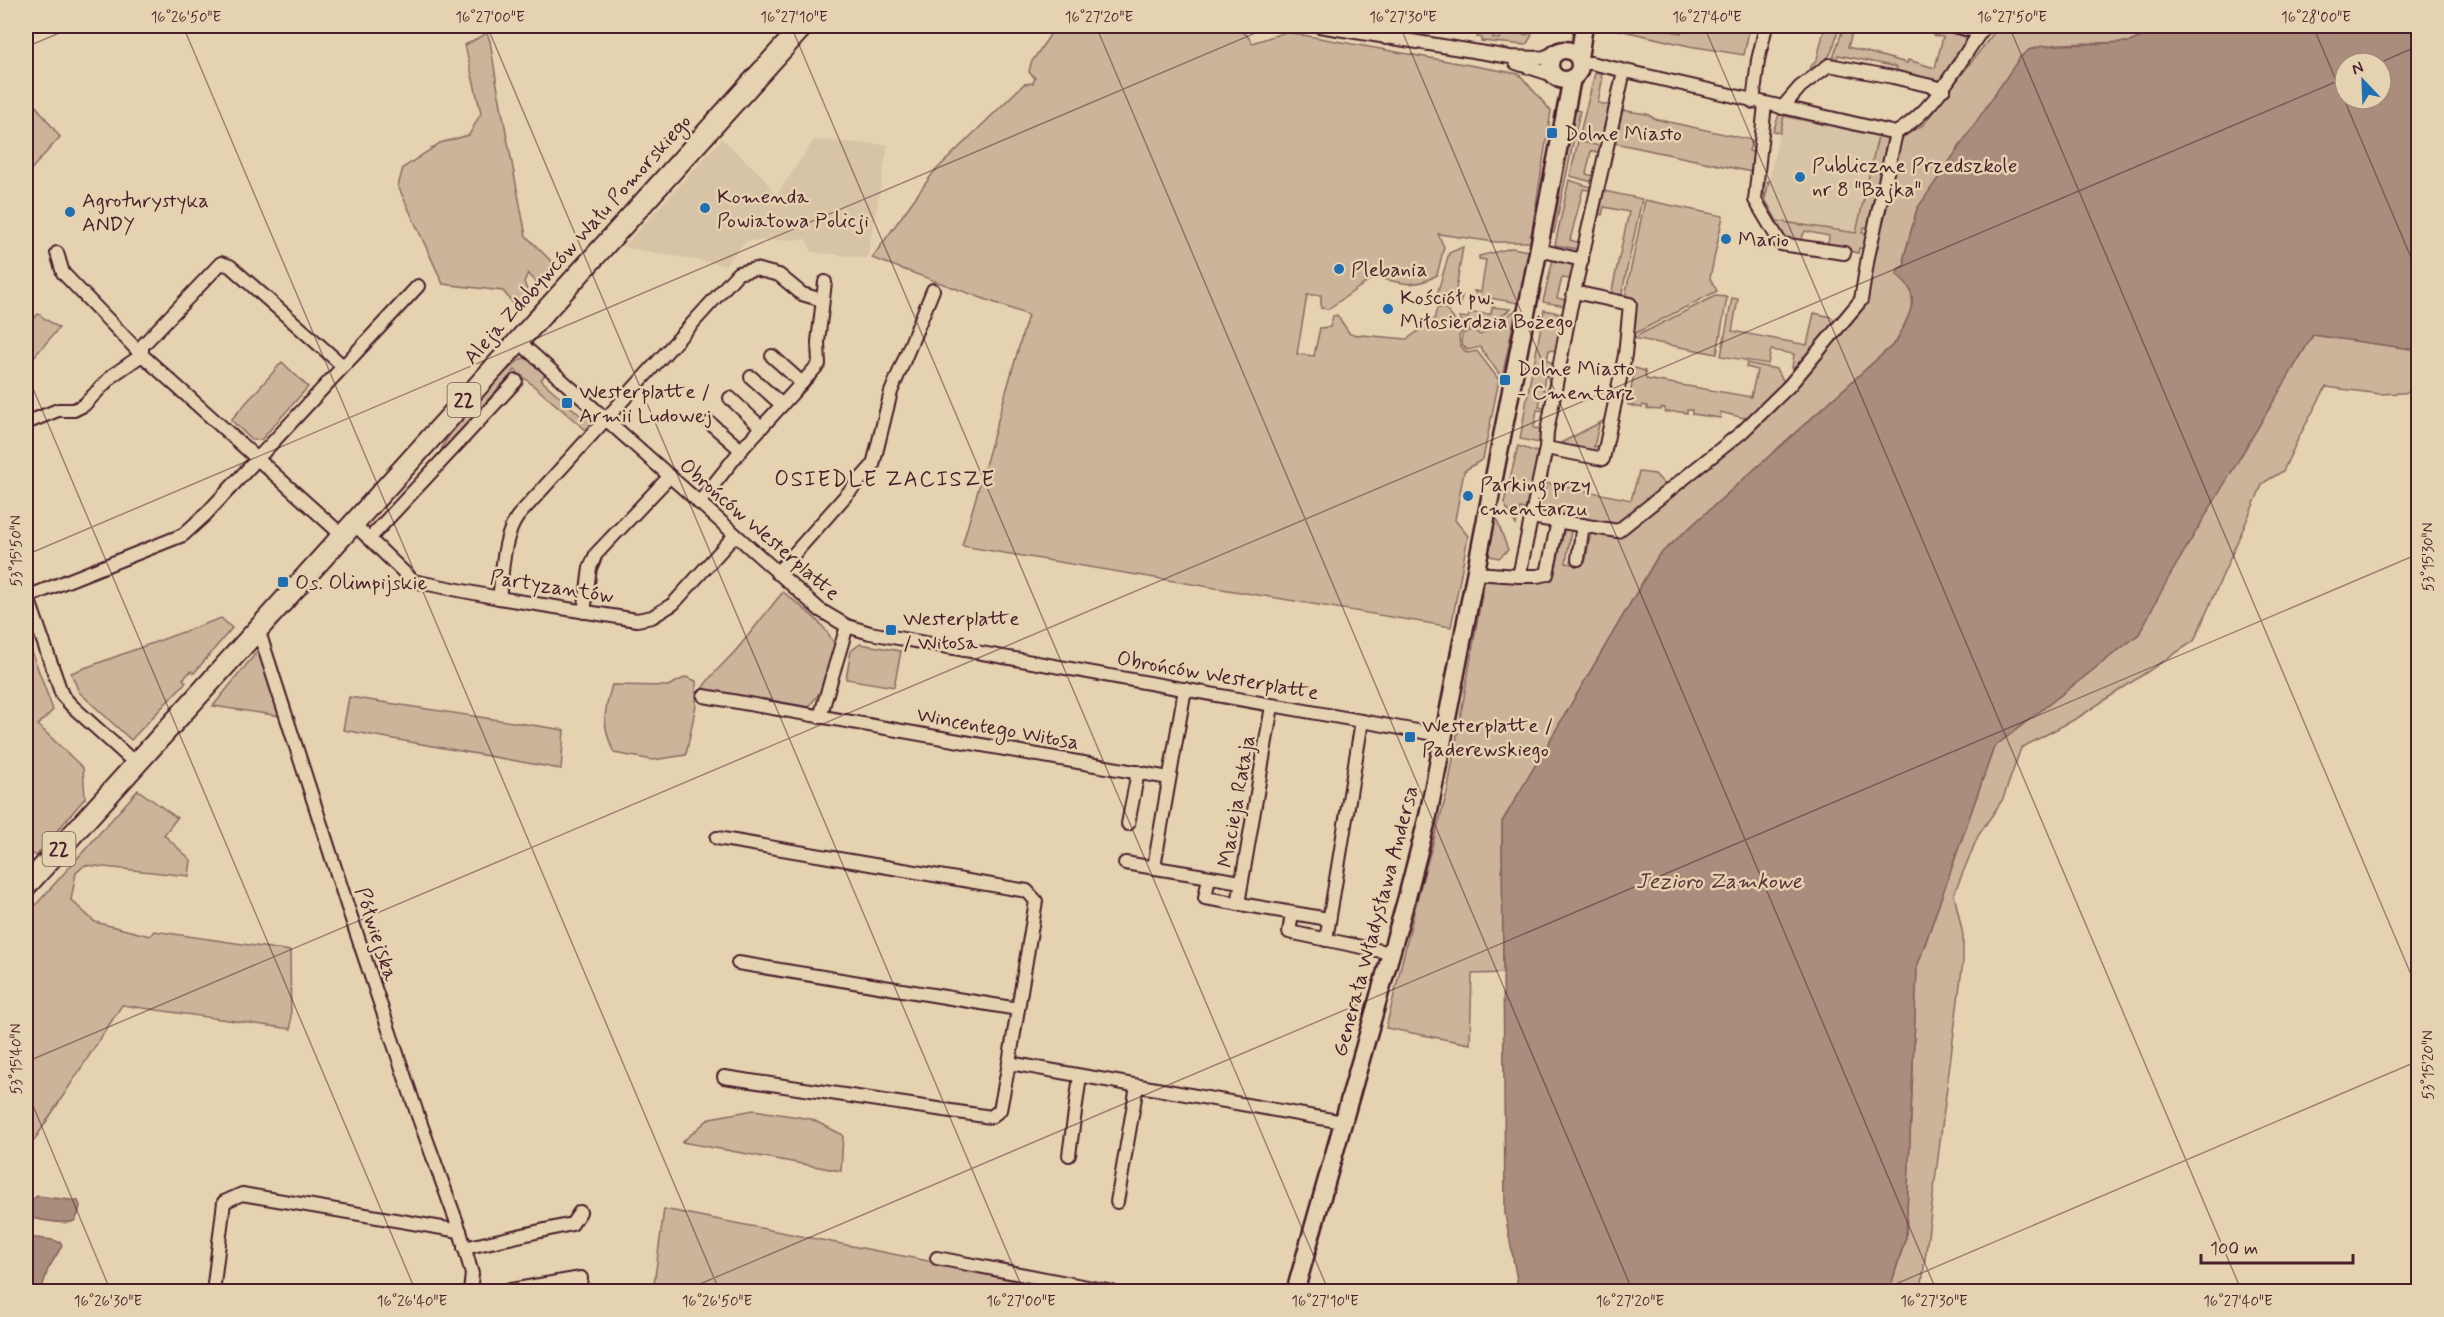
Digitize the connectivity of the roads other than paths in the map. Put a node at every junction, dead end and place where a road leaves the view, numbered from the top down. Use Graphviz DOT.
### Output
graph roads {
  1 [pos="803,26"];
  2 [pos="1318,26"];
  3 [pos="1578,26"];
  4 [pos="1584,26"];
  5 [pos="1766,26"];
  6 [pos="1952,26"];
  7 [pos="1982,28"];
  8 [pos="1387,32"];
  9 [pos="1560,50"];
  10 [pos="1486,54"];
  11 [pos="1568,70"];
  12 [pos="1624,71"];
  13 [pos="1944,89"];
  14 [pos="1759,103"];
  15 [pos="1782,108"];
  16 [pos="1896,133"];
  17 [pos="1539,250"];
  18 [pos="57,252"];
  19 [pos="1844,254"];
  20 [pos="1582,260"];
  21 [pos="825,282"];
  22 [pos="418,286"];
  23 [pos="933,290"];
  24 [pos="1574,292"];
  25 [pos="822,300"];
  26 [pos="518,341"];
  27 [pos="142,355"];
  28 [pos="772,356"];
  29 [pos="343,366"];
  30 [pos="751,377"];
  31 [pos="516,381"];
  32 [pos="802,383"];
  33 [pos="730,398"];
  34 [pos="782,405"];
  35 [pos="605,417"];
  36 [pos="26,423"];
  37 [pos="710,423"];
  38 [pos="761,427"];
  39 [pos="1546,448"];
  40 [pos="741,450"];
  41 [pos="257,460"];
  42 [pos="669,476"];
  43 [pos="699,503"];
  44 [pos="1531,516"];
  45 [pos="1558,521"];
  46 [pos="1583,525"];
  47 [pos="347,528"];
  48 [pos="735,535"];
  49 [pos="369,538"];
  50 [pos="1578,559"];
  51 [pos="777,573"];
  52 [pos="1475,573"];
  53 [pos="1519,576"];
  54 [pos="26,594"];
  55 [pos="499,598"];
  56 [pos="584,612"];
  57 [pos="847,626"];
  58 [pos="254,633"];
  59 [pos="1185,689"];
  60 [pos="704,696"];
  61 [pos="1272,706"];
  62 [pos="820,717"];
  63 [pos="1362,721"];
  64 [pos="1445,736"];
  65 [pos="136,764"];
  66 [pos="1138,772"];
  67 [pos="1169,778"];
  68 [pos="1128,824"];
  69 [pos="717,838"];
  70 [pos="1125,863"];
  71 [pos="1154,867"];
  72 [pos="1209,877"];
  73 [pos="1241,882"];
  74 [pos="26,886"];
  75 [pos="1238,904"];
  76 [pos="1292,914"];
  77 [pos="1328,919"];
  78 [pos="1326,940"];
  79 [pos="1391,953"];
  80 [pos="738,963"];
  81 [pos="1018,1009"];
  82 [pos="1010,1063"];
  83 [pos="1080,1076"];
  84 [pos="724,1077"];
  85 [pos="1137,1086"];
  86 [pos="1343,1122"];
  87 [pos="1069,1155"];
  88 [pos="1117,1202"];
  89 [pos="580,1212"];
  90 [pos="459,1231"];
  91 [pos="464,1248"];
  92 [pos="937,1258"];
  93 [pos="213,1292"];
  94 [pos="470,1292"];
  95 [pos="499,1292"];
  96 [pos="579,1292"];
  97 [pos="1113,1292"];
  98 [pos="1295,1292"];
  1 -- 26 [label="main road, Aleja Zdobywców Wału Pomorskiego / 22"];
  2 -- 8 [label="street"];
  3 -- 9 [label="main road"];
  4 -- 11 [label="main road, Generała Władysława Andersa"];
  5 -- 14 [label="street"];
  6 -- 7 [label="street"];
  7 -- 13 [label="street"];
  8 -- 10 [label="street"];
  9 -- 10 [label="street"];
  9 -- 11 [label="main road"];
  9 -- 11 [label="main road"];
  10 -- 11 [label="street"];
  11 -- 12 [label="street"];
  11 -- 17 [label="main road, Generała Władysława Andersa"];
  12 -- 14 [label="street"];
  12 -- 20 [label="street"];
  13 -- 15 [label="street"];
  13 -- 16 [label="street"];
  14 -- 15 [label="street"];
  14 -- 19 [label="street"];
  15 -- 16 [label="street"];
  16 -- 46 [label="street"];
  17 -- 20 [label="street"];
  17 -- 52 [label="main road, Generała Władysława Andersa"];
  18 -- 27 [label="street, Partyzantów"];
  20 -- 24 [label="street"];
  21 -- 25 [label="street"];
  22 -- 29 [label="street"];
  23 -- 51 [label="street"];
  24 -- 39 [label="street"];
  24 -- 39 [label="street"];
  25 -- 32 [label="street"];
  25 -- 35 [label="street"];
  26 -- 35 [label="street, Obrońców Westerplatte"];
  26 -- 47 [label="main road, Aleja Zdobywców Wału Pomorskiego / 22"];
  27 -- 29 [label="street"];
  27 -- 36 [label="street"];
  27 -- 41 [label="street, Partyzantów"];
  28 -- 32 [label="street"];
  29 -- 41 [label="street"];
  30 -- 34 [label="street"];
  31 -- 49 [label="street"];
  32 -- 34 [label="street"];
  33 -- 38 [label="street"];
  34 -- 38 [label="street"];
  35 -- 42 [label="street, Obrońców Westerplatte"];
  35 -- 55 [label="street"];
  37 -- 40 [label="street"];
  38 -- 40 [label="street"];
  39 -- 44 [label="street"];
  40 -- 43 [label="street"];
  41 -- 47 [label="street, Partyzantów"];
  41 -- 54 [label="street"];
  42 -- 43 [label="street, Obrońców Westerplatte"];
  42 -- 56 [label="street"];
  43 -- 48 [label="street, Obrońców Westerplatte"];
  44 -- 45 [label="street"];
  44 -- 53 [label="street"];
  45 -- 46 [label="street"];
  45 -- 53 [label="street"];
  46 -- 50 [label="street"];
  47 -- 49 [label="street, Partyzantów"];
  47 -- 58 [label="main road, Aleja Zdobywców Wału Pomorskiego / 22"];
  48 -- 51 [label="street, Obrońców Westerplatte"];
  48 -- 56 [label="street, Partyzantów"];
  49 -- 55 [label="street, Partyzantów"];
  51 -- 57 [label="street, Obrońców Westerplatte"];
  52 -- 53 [label="street"];
  52 -- 64 [label="main road, Generała Władysława Andersa"];
  54 -- 65 [label="street"];
  55 -- 56 [label="street, Partyzantów"];
  57 -- 59 [label="street, Obrońców Westerplatte"];
  57 -- 62 [label="street"];
  58 -- 65 [label="main road, Aleja Zdobywców Wału Pomorskiego / 22"];
  58 -- 90 [label="street, Półwiejska"];
  59 -- 61 [label="street, Obrońców Westerplatte"];
  59 -- 67 [label="street"];
  60 -- 62 [label="street, Wincentego Witosa"];
  61 -- 63 [label="street, Obrońców Westerplatte"];
  61 -- 73 [label="street, Macieja Rataja"];
  62 -- 66 [label="street, Wincentego Witosa"];
  63 -- 64 [label="street, Obrońców Westerplatte"];
  63 -- 77 [label="street"];
  64 -- 79 [label="main road, Generała Władysława Andersa"];
  65 -- 74 [label="main road, Aleja Zdobywców Wału Pomorskiego / 22"];
  66 -- 67 [label="street, Wincentego Witosa"];
  66 -- 68 [label="street"];
  67 -- 71 [label="street"];
  69 -- 81 [label="street"];
  70 -- 71 [label="street"];
  71 -- 72 [label="street"];
  72 -- 73 [label="street"];
  72 -- 75 [label="street"];
  73 -- 75 [label="street, Macieja Rataja"];
  75 -- 76 [label="street"];
  76 -- 77 [label="street"];
  76 -- 78 [label="street"];
  77 -- 78 [label="street"];
  78 -- 79 [label="street"];
  79 -- 86 [label="main road, Generała Władysława Andersa"];
  80 -- 81 [label="street"];
  81 -- 82 [label="street"];
  82 -- 83 [label="street"];
  82 -- 84 [label="street"];
  83 -- 85 [label="street"];
  83 -- 87 [label="street"];
  85 -- 86 [label="street"];
  85 -- 88 [label="street"];
  86 -- 98 [label="main road, Generała Władysława Andersa"];
  89 -- 91 [label="street"];
  90 -- 91 [label="street, Półwiejska"];
  90 -- 93 [label="street"];
  91 -- 94 [label="street, Półwiejska"];
  92 -- 97 [label="street"];
  95 -- 96 [label="street"];
}
